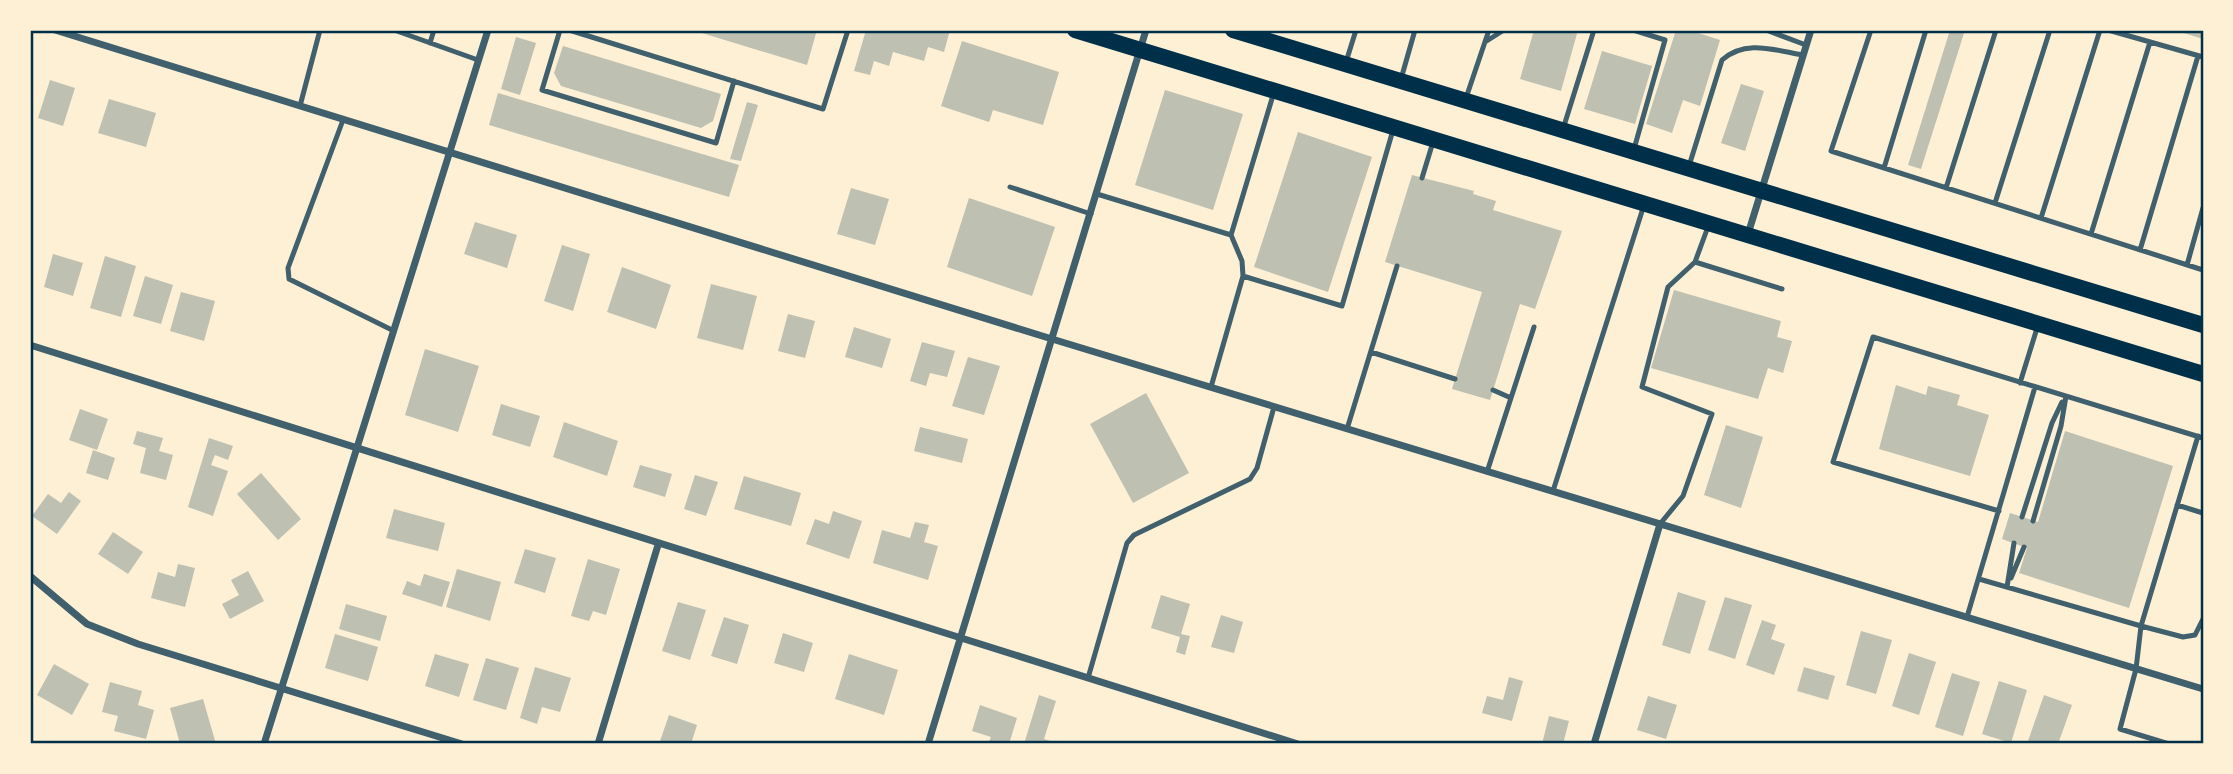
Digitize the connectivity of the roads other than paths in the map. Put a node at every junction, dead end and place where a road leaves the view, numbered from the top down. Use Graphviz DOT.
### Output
graph roads {
  1 [pos="55,30"];
  2 [pos="320,30"];
  3 [pos="434,30"];
  4 [pos="488,30"];
  5 [pos="560,30"];
  6 [pos="569,30"];
  7 [pos="848,30"];
  8 [pos="1075,30"];
  9 [pos="1146,30"];
  10 [pos="1356,30"];
  11 [pos="1415,30"];
  12 [pos="1490,30"];
  13 [pos="1504,30"];
  14 [pos="1594,30"];
  15 [pos="1633,30"];
  16 [pos="1766,30"];
  17 [pos="1811,30"];
  18 [pos="1871,30"];
  19 [pos="1926,30"];
  20 [pos="1996,30"];
  21 [pos="2050,30"];
  22 [pos="2100,30"];
  23 [pos="2108,30"];
  24 [pos="398,31"];
  25 [pos="1242,31"];
  26 [pos="1485,42"];
  27 [pos="2150,42"];
  28 [pos="430,43"];
  29 [pos="1806,45"];
  30 [pos="1142,50"];
  31 [pos="1803,55"];
  32 [pos="2200,56"];
  33 [pos="478,60"];
  34 [pos="1345,65"];
  35 [pos="734,82"];
  36 [pos="1400,82"];
  37 [pos="1274,92"];
  38 [pos="1465,101"];
  39 [pos="300,106"];
  40 [pos="343,120"];
  41 [pos="1394,127"];
  42 [pos="1563,129"];
  43 [pos="1434,139"];
  44 [pos="1633,150"];
  45 [pos="449,153"];
  46 [pos="1689,167"];
  47 [pos="1884,168"];
  48 [pos="1422,178"];
  49 [pos="1010,187"];
  50 [pos="1945,188"];
  51 [pos="1761,189"];
  52 [pos="1097,194"];
  53 [pos="1644,202"];
  54 [pos="1995,203"];
  55 [pos="2203,208"];
  56 [pos="1091,214"];
  57 [pos="2042,218"];
  58 [pos="1710,221"];
  59 [pos="1748,234"];
  60 [pos="2091,234"];
  61 [pos="1231,235"];
  62 [pos="2140,250"];
  63 [pos="1695,262"];
  64 [pos="1397,265"];
  65 [pos="2187,265"];
  66 [pos="2203,270"];
  67 [pos="1243,276"];
  68 [pos="1782,289"];
  69 [pos="2039,324"];
  70 [pos="2203,325"];
  71 [pos="1534,327"];
  72 [pos="392,330"];
  73 [pos="1052,339"];
  74 [pos="30,345"];
  75 [pos="1371,352"];
  76 [pos="2203,374"];
  77 [pos="1455,379"];
  78 [pos="2020,383"];
  79 [pos="1211,387"];
  80 [pos="2035,387"];
  81 [pos="1493,390"];
  82 [pos="2066,396"];
  83 [pos="1511,398"];
  84 [pos="1274,407"];
  85 [pos="1347,429"];
  86 [pos="2201,437"];
  87 [pos="355,449"];
  88 [pos="1487,472"];
  89 [pos="1553,491"];
  90 [pos="2177,505"];
  91 [pos="1999,511"];
  92 [pos="2203,513"];
  93 [pos="2022,517"];
  94 [pos="2033,521"];
  95 [pos="1660,524"];
  96 [pos="2014,543"];
  97 [pos="658,545"];
  98 [pos="2024,547"];
  99 [pos="30,576"];
  100 [pos="1979,579"];
  101 [pos="2007,587"];
  102 [pos="1968,617"];
  103 [pos="2203,619"];
  104 [pos="2141,626"];
  105 [pos="959,639"];
  106 [pos="2136,669"];
  107 [pos="1087,679"];
  108 [pos="281,688"];
  109 [pos="2203,689"];
  110 [pos="264,744"];
  111 [pos="462,744"];
  112 [pos="598,744"];
  113 [pos="928,744"];
  114 [pos="1298,744"];
  115 [pos="1594,744"];
  116 [pos="2169,744"];
  1 -- 39 [label="street"];
  2 -- 39 [label="lane"];
  3 -- 28 [label="lane"];
  4 -- 33 [label="street"];
  5 -- 35 [label="lane"];
  6 -- 35 [label="lane"];
  7 -- 35 [label="lane"];
  8 -- 30 [label="main road"];
  9 -- 30 [label="street"];
  10 -- 34 [label="lane"];
  11 -- 36 [label="lane"];
  12 -- 26 [label="lane"];
  12 -- 26 [label="lane"];
  13 -- 26 [label="lane"];
  14 -- 42 [label="lane"];
  15 -- 44 [label="lane"];
  16 -- 29 [label="lane"];
  17 -- 29 [label="street"];
  18 -- 47 [label="lane"];
  19 -- 47 [label="lane"];
  20 -- 50 [label="lane"];
  21 -- 54 [label="lane"];
  22 -- 57 [label="lane"];
  23 -- 27 [label="lane"];
  24 -- 28 [label="lane"];
  25 -- 34 [label="main road"];
  26 -- 38 [label="lane"];
  27 -- 32 [label="lane"];
  27 -- 60 [label="lane"];
  28 -- 33 [label="lane"];
  29 -- 31 [label="street"];
  30 -- 37 [label="main road"];
  30 -- 52 [label="street"];
  31 -- 46 [label="lane"];
  31 -- 51 [label="street"];
  32 -- 62 [label="lane"];
  33 -- 45 [label="street"];
  34 -- 36 [label="main road"];
  36 -- 38 [label="main road"];
  37 -- 41 [label="main road"];
  37 -- 61 [label="lane"];
  38 -- 42 [label="main road"];
  39 -- 40 [label="street"];
  40 -- 45 [label="street"];
  40 -- 72 [label="lane"];
  41 -- 43 [label="main road"];
  41 -- 67 [label="lane"];
  42 -- 44 [label="main road"];
  43 -- 48 [label="lane"];
  43 -- 53 [label="main road"];
  44 -- 46 [label="main road"];
  45 -- 72 [label="street"];
  45 -- 73 [label="street"];
  46 -- 51 [label="main road"];
  47 -- 50 [label="lane"];
  49 -- 56 [label="lane"];
  50 -- 54 [label="lane"];
  51 -- 59 [label="street"];
  51 -- 70 [label="main road"];
  52 -- 56 [label="street"];
  52 -- 61 [label="lane"];
  53 -- 58 [label="main road"];
  53 -- 89 [label="lane"];
  54 -- 57 [label="lane"];
  55 -- 65 [label="lane"];
  56 -- 73 [label="street"];
  57 -- 60 [label="lane"];
  58 -- 59 [label="main road"];
  58 -- 63 [label="lane"];
  59 -- 69 [label="main road"];
  60 -- 62 [label="lane"];
  61 -- 67 [label="lane"];
  62 -- 65 [label="lane"];
  63 -- 68 [label="lane"];
  63 -- 95 [label="lane"];
  64 -- 75 [label="lane"];
  65 -- 66 [label="lane"];
  67 -- 79 [label="lane"];
  69 -- 76 [label="main road"];
  69 -- 78 [label="lane"];
  71 -- 83 [label="lane"];
  72 -- 87 [label="street"];
  73 -- 79 [label="street"];
  73 -- 105 [label="street"];
  74 -- 87 [label="street"];
  75 -- 77 [label="lane"];
  75 -- 85 [label="lane"];
  78 -- 80 [label="lane"];
  78 -- 91 [label="lane"];
  79 -- 84 [label="street"];
  80 -- 82 [label="lane"];
  80 -- 91 [label="lane"];
  81 -- 83 [label="lane"];
  82 -- 86 [label="lane"];
  82 -- 93 [label="lane"];
  82 -- 94 [label="lane"];
  83 -- 88 [label="lane"];
  84 -- 85 [label="street"];
  84 -- 107 [label="lane"];
  85 -- 88 [label="street"];
  86 -- 90 [label="lane"];
  87 -- 97 [label="street"];
  87 -- 108 [label="street"];
  88 -- 89 [label="street"];
  89 -- 95 [label="street"];
  90 -- 92 [label="lane"];
  90 -- 104 [label="lane"];
  91 -- 100 [label="lane"];
  95 -- 102 [label="street"];
  95 -- 115 [label="street"];
  96 -- 101 [label="lane"];
  97 -- 105 [label="street"];
  97 -- 112 [label="street"];
  98 -- 101 [label="lane"];
  99 -- 108 [label="street"];
  100 -- 101 [label="lane"];
  100 -- 102 [label="lane"];
  101 -- 104 [label="lane"];
  102 -- 106 [label="street"];
  103 -- 104 [label="lane"];
  104 -- 106 [label="lane"];
  105 -- 107 [label="street"];
  105 -- 113 [label="street"];
  106 -- 109 [label="street"];
  106 -- 116 [label="lane"];
  107 -- 114 [label="street"];
  108 -- 110 [label="street"];
  108 -- 111 [label="street"];
}
